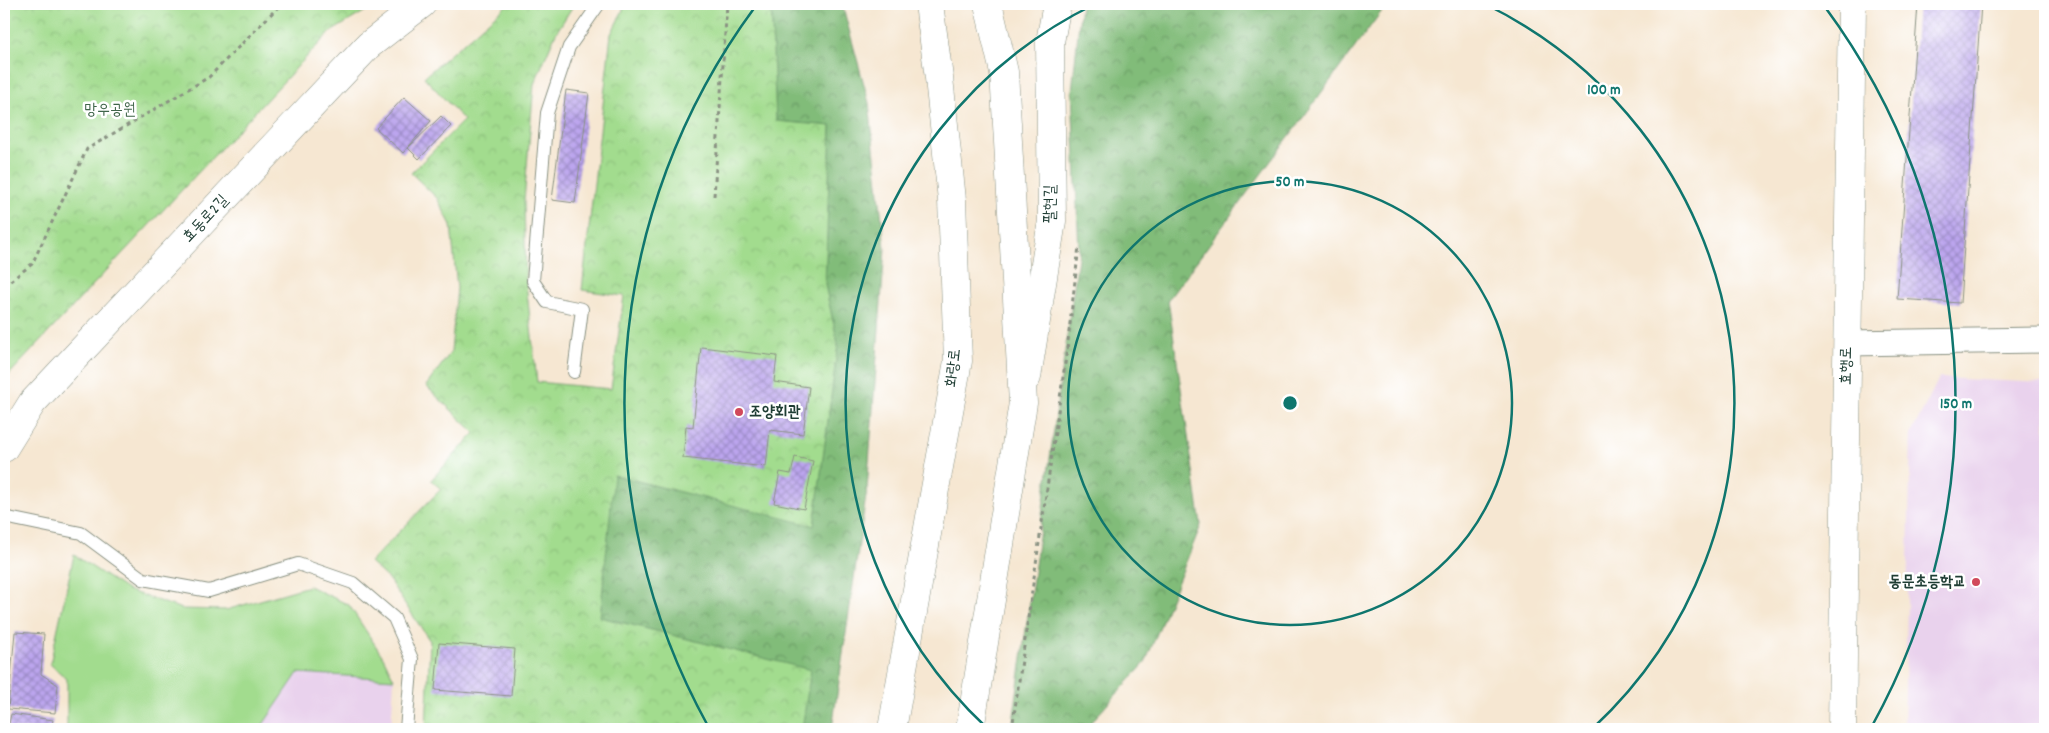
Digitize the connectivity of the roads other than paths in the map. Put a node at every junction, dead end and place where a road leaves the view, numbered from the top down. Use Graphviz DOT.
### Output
graph roads {
  1 [pos="422,4"];
  2 [pos="599,4"];
  3 [pos="928,4"];
  4 [pos="988,4"];
  5 [pos="1058,4"];
  6 [pos="1852,4"];
  7 [pos="2045,340"];
  8 [pos="1847,343"];
  9 [pos="574,372"];
  10 [pos="1023,403"];
  11 [pos="4,448"];
  12 [pos="4,517"];
  13 [pos="406,729"];
  14 [pos="892,729"];
  15 [pos="970,729"];
  16 [pos="1842,729"];
  1 -- 11 [label="main road, 효동로2길"];
  2 -- 9 [label="lane"];
  3 -- 14 [label="main road, 화랑로"];
  4 -- 10 [label="main road"];
  5 -- 10 [label="main road, 팔현길"];
  6 -- 8 [label="main road, 효행로"];
  7 -- 8 [label="street"];
  8 -- 16 [label="main road, 효행로"];
  10 -- 15 [label="main road"];
  12 -- 13 [label="lane"];
}
